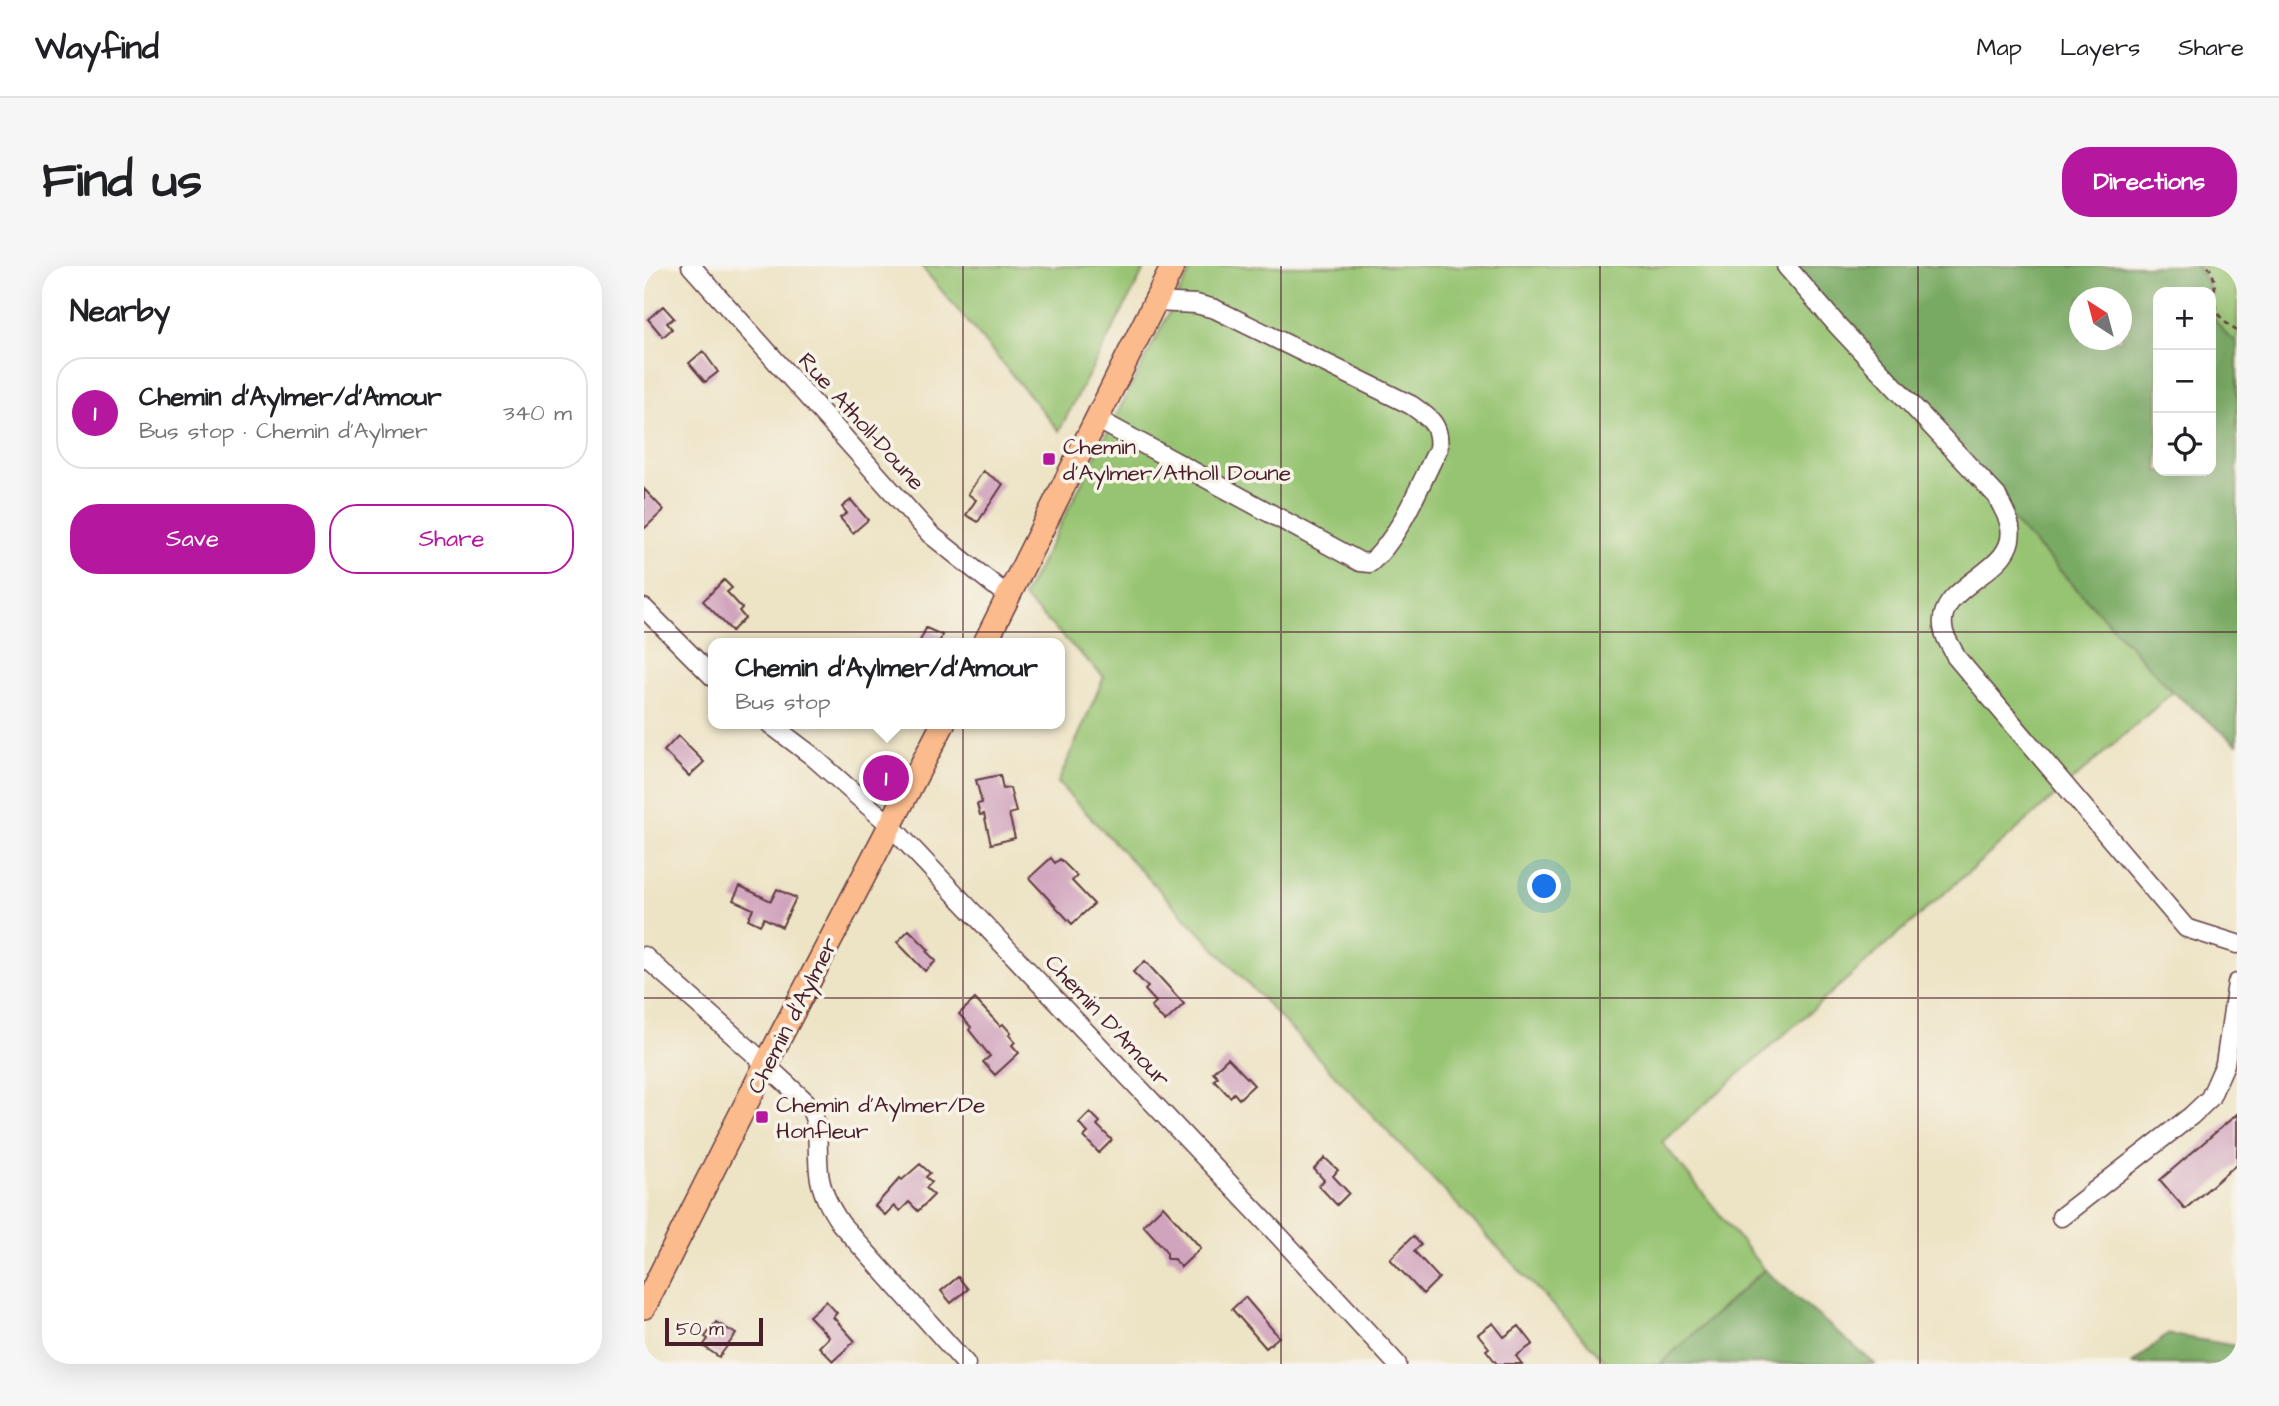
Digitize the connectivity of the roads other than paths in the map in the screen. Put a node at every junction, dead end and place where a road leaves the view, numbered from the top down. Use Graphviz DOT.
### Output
graph roads {
  1 [pos="691,266"];
  2 [pos="1173,266"];
  3 [pos="1786,266"];
  4 [pos="1155,302"];
  5 [pos="1095,418"];
  6 [pos="1009,597"];
  7 [pos="644,608"];
  8 [pos="988,638"];
  9 [pos="708,672"];
  10 [pos="777,729"];
  11 [pos="940,729"];
  12 [pos="890,825"];
  13 [pos="2237,944"];
  14 [pos="644,956"];
  15 [pos="2237,984"];
  16 [pos="2231,1065"];
  17 [pos="765,1066"];
  18 [pos="2061,1217"];
  19 [pos="644,1307"];
  20 [pos="966,1364"];
  21 [pos="1397,1364"];
  1 -- 6 [label="street, Rue Atholl-Doune"];
  2 -- 4 [label="main road"];
  3 -- 13 [label="street"];
  4 -- 5 [label="main road"];
  4 -- 5 [label="street"];
  5 -- 6 [label="main road"];
  6 -- 8 [label="main road"];
  7 -- 9 [label="street"];
  10 -- 12 [label="street, Chemin D'Amour"];
  11 -- 12 [label="main road, Chemin d'Aylmer"];
  12 -- 17 [label="main road, Chemin d'Aylmer"];
  12 -- 21 [label="street, Chemin D'Amour"];
  14 -- 17 [label="street"];
  15 -- 16 [label="street"];
  16 -- 18 [label="street"];
  17 -- 19 [label="main road, Chemin d'Aylmer"];
  17 -- 20 [label="street"];
}
